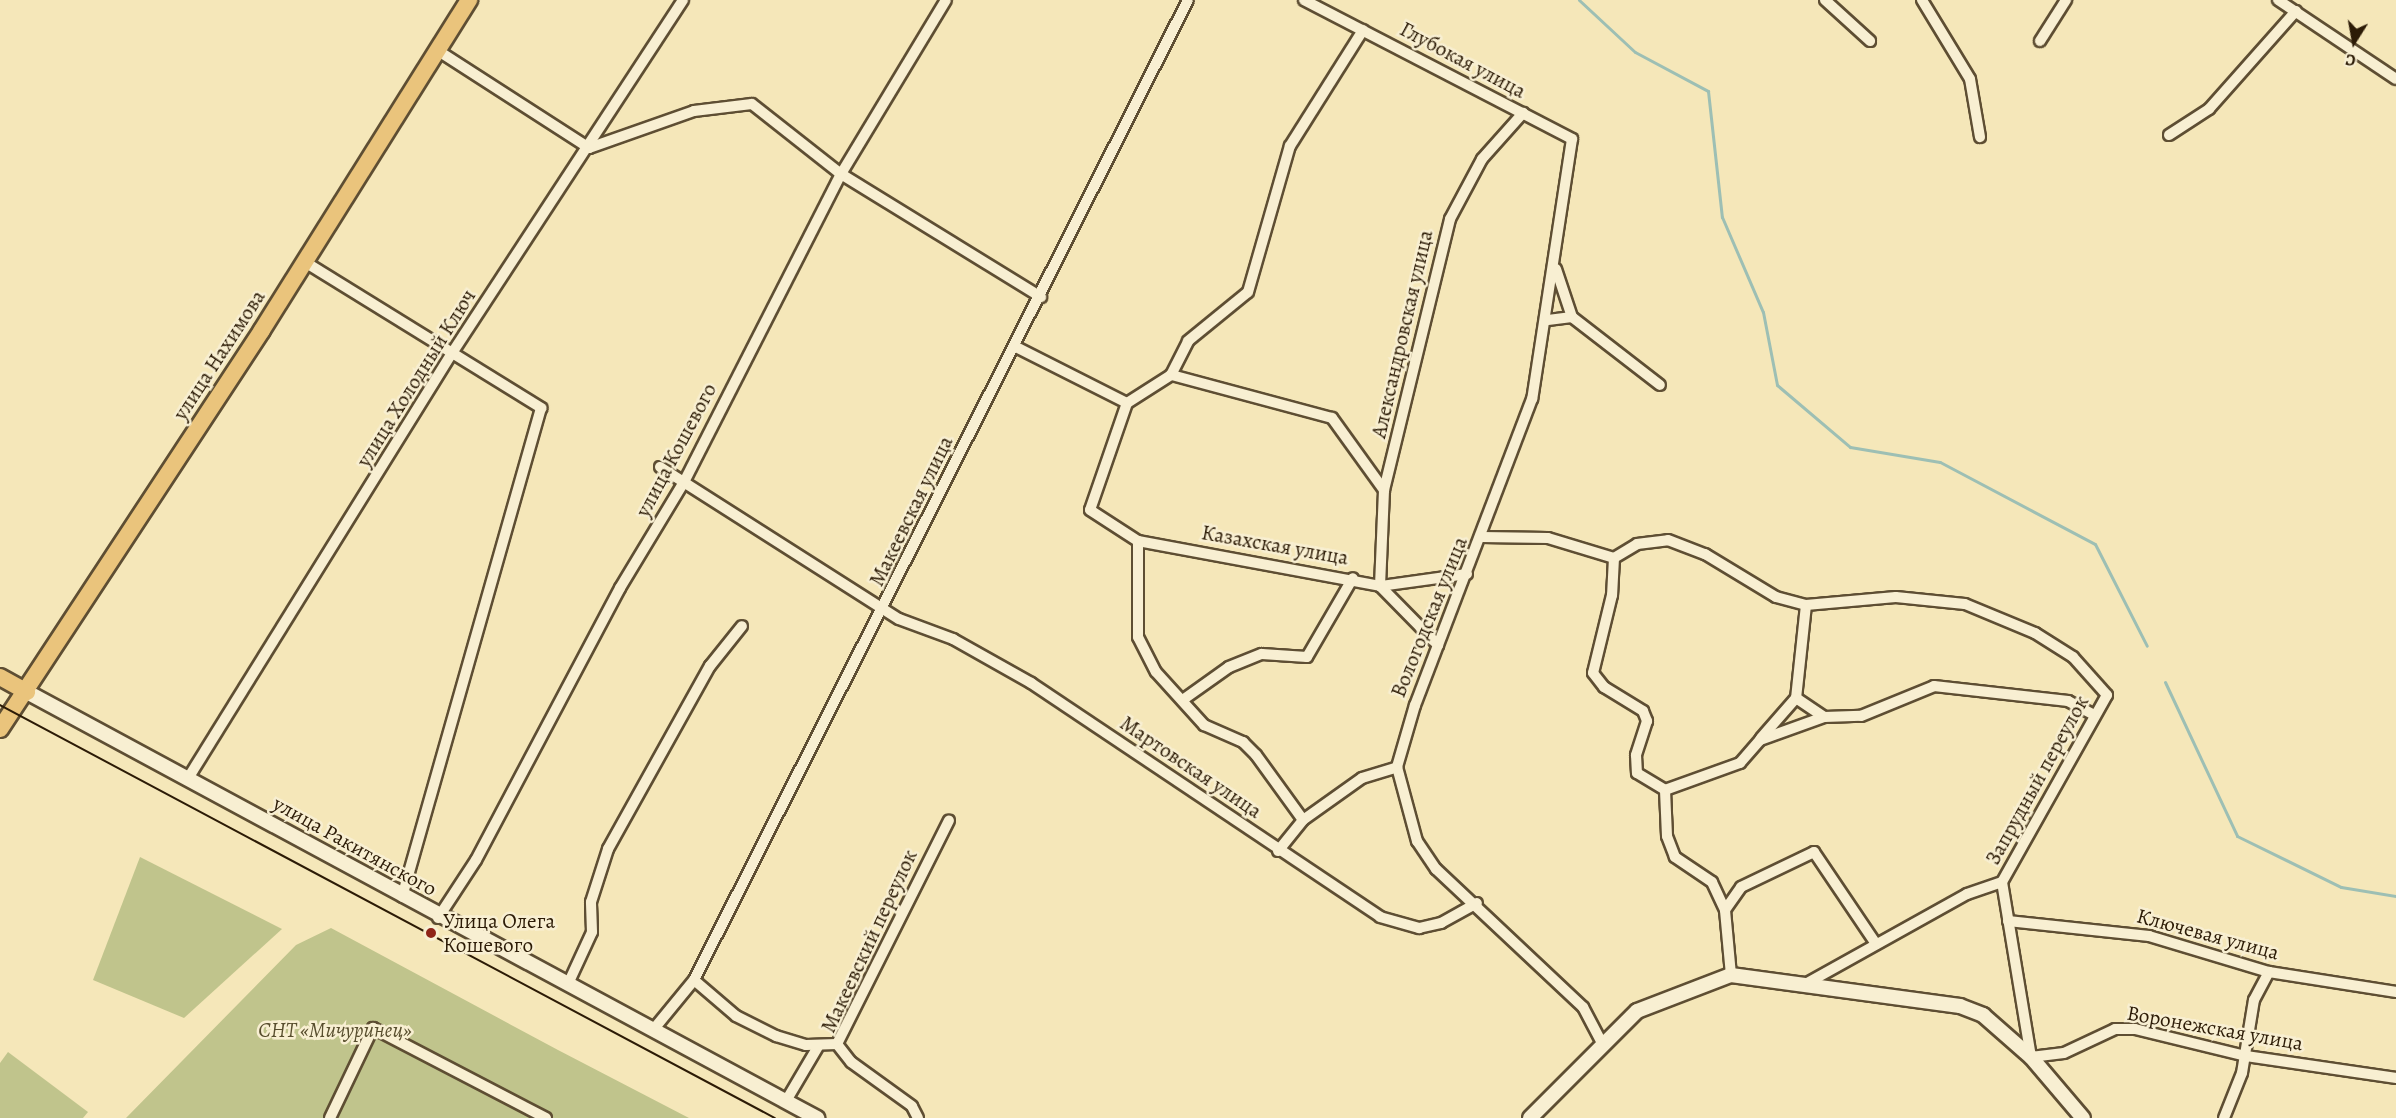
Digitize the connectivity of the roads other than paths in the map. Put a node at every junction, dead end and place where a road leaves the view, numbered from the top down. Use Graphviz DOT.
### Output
graph roads {
  1 [pos="469,0"];
  2 [pos="683,0"];
  3 [pos="946,0"];
  4 [pos="1188,0"];
  5 [pos="1304,0"];
  6 [pos="1825,0"];
  7 [pos="1922,0"];
  8 [pos="2066,0"];
  9 [pos="2278,0"];
  10 [pos="2296,11"];
  11 [pos="1364,30"];
  12 [pos="1870,41"];
  13 [pos="2040,41"];
  14 [pos="437,50"];
  15 [pos="2396,79"];
  16 [pos="1523,114"];
  17 [pos="2169,135"];
  18 [pos="1980,137"];
  19 [pos="1572,139"];
  20 [pos="589,148"];
  21 [pos="841,174"];
  22 [pos="305,262"];
  23 [pos="1554,263"];
  24 [pos="1041,297"];
  25 [pos="1572,317"];
  26 [pos="1548,320"];
  27 [pos="1016,347"];
  28 [pos="452,353"];
  29 [pos="1171,375"];
  30 [pos="1660,385"];
  31 [pos="1127,403"];
  32 [pos="660,467"];
  33 [pos="684,482"];
  34 [pos="1384,490"];
  35 [pos="1482,537"];
  36 [pos="1138,541"];
  37 [pos="1614,558"];
  38 [pos="1467,574"];
  39 [pos="1353,578"];
  40 [pos="1380,586"];
  41 [pos="1806,605"];
  42 [pos="884,608"];
  43 [pos="742,626"];
  44 [pos="1438,645"];
  45 [pos="0,677"];
  46 [pos="27,692"];
  47 [pos="1796,698"];
  48 [pos="1184,699"];
  49 [pos="2094,715"];
  50 [pos="1824,717"];
  51 [pos="0,729"];
  52 [pos="1760,740"];
  53 [pos="1397,767"];
  54 [pos="188,780"];
  55 [pos="1665,790"];
  56 [pos="949,820"];
  57 [pos="1304,820"];
  58 [pos="1278,851"];
  59 [pos="2002,882"];
  60 [pos="402,897"];
  61 [pos="1477,903"];
  62 [pos="1725,910"];
  63 [pos="438,918"];
  64 [pos="2008,921"];
  65 [pos="1876,944"];
  66 [pos="2269,972"];
  67 [pos="1731,975"];
  68 [pos="694,980"];
  69 [pos="1809,982"];
  70 [pos="568,984"];
  71 [pos="2396,992"];
  72 [pos="653,1030"];
  73 [pos="1602,1042"];
  74 [pos="837,1044"];
  75 [pos="819,1045"];
  76 [pos="2246,1056"];
  77 [pos="2031,1057"];
  78 [pos="2396,1078"];
  79 [pos="786,1101"];
  80 [pos="330,1118"];
  81 [pos="546,1118"];
  82 [pos="817,1118"];
  83 [pos="918,1118"];
  84 [pos="1530,1118"];
  85 [pos="2083,1118"];
  86 [pos="2224,1118"];
  1 -- 14 [label="main road, улица Нахимова"];
  2 -- 20 [label="street, улица Холодный Ключ"];
  3 -- 21 [label="street, улица Кошевого"];
  4 -- 24 [label="street, Макеевская улица"];
  5 -- 11 [label="street, Глубокая улица"];
  6 -- 12 [label="street"];
  7 -- 18 [label="street"];
  8 -- 13 [label="street"];
  9 -- 10 [label="street"];
  10 -- 15 [label="street"];
  10 -- 17 [label="street"];
  11 -- 16 [label="street, Глубокая улица"];
  11 -- 29 [label="street"];
  14 -- 20 [label="street"];
  14 -- 22 [label="main road, улица Нахимова"];
  16 -- 19 [label="street, Глубокая улица"];
  16 -- 34 [label="street, Александровская улица"];
  19 -- 23 [label="street, Вологодская улица"];
  20 -- 21 [label="street"];
  20 -- 28 [label="street, улица Холодный Ключ"];
  21 -- 24 [label="street"];
  21 -- 33 [label="street, улица Кошевого"];
  22 -- 28 [label="street"];
  22 -- 46 [label="main road, улица Нахимова"];
  23 -- 25 [label="street"];
  23 -- 26 [label="street, Вологодская улица"];
  24 -- 27 [label="street, Макеевская улица"];
  25 -- 26 [label="street"];
  25 -- 30 [label="street"];
  26 -- 35 [label="street, Вологодская улица"];
  27 -- 31 [label="street"];
  27 -- 42 [label="street, Макеевская улица"];
  28 -- 54 [label="street, улица Холодный Ключ"];
  28 -- 60 [label="street"];
  29 -- 31 [label="street"];
  29 -- 34 [label="street"];
  31 -- 36 [label="street, Казахская улица"];
  32 -- 33 [label="street, Мартовская улица"];
  33 -- 42 [label="street, Мартовская улица"];
  33 -- 63 [label="street, улица Кошевого"];
  34 -- 40 [label="street, Александровская улица"];
  35 -- 37 [label="street"];
  35 -- 38 [label="street, Вологодская улица"];
  36 -- 39 [label="street, Казахская улица"];
  36 -- 48 [label="street"];
  37 -- 41 [label="street"];
  37 -- 55 [label="street"];
  38 -- 40 [label="street"];
  38 -- 44 [label="street, Вологодская улица"];
  39 -- 40 [label="street, Казахская улица"];
  39 -- 48 [label="street"];
  40 -- 44 [label="street, Казахская улица"];
  41 -- 47 [label="street"];
  41 -- 49 [label="street, Запрудный переулок"];
  42 -- 58 [label="street, Мартовская улица"];
  42 -- 68 [label="street, Макеевская улица"];
  43 -- 70 [label="street"];
  44 -- 53 [label="street, Вологодская улица"];
  45 -- 46 [label="main road, улица Ракитянского"];
  46 -- 51 [label="main road, улица Нахимова"];
  46 -- 54 [label="main road, улица Ракитянского"];
  47 -- 50 [label="street"];
  47 -- 52 [label="street"];
  48 -- 57 [label="street"];
  49 -- 50 [label="street"];
  49 -- 59 [label="street, Запрудный переулок"];
  50 -- 52 [label="street"];
  52 -- 55 [label="street"];
  53 -- 57 [label="street"];
  53 -- 61 [label="street"];
  54 -- 60 [label="main road, улица Ракитянского"];
  55 -- 62 [label="street"];
  56 -- 74 [label="street, Макеевский переулок"];
  57 -- 58 [label="street"];
  58 -- 61 [label="street, Мартовская улица"];
  59 -- 64 [label="street"];
  59 -- 65 [label="street, Запрудный переулок"];
  60 -- 63 [label="main road, улица Ракитянского"];
  61 -- 73 [label="street"];
  62 -- 65 [label="street"];
  62 -- 67 [label="street"];
  63 -- 70 [label="main road, улица Ракитянского"];
  64 -- 66 [label="street, Ключевая улица"];
  64 -- 77 [label="street"];
  65 -- 69 [label="street, Запрудный переулок"];
  66 -- 71 [label="street, Ключевая улица"];
  66 -- 76 [label="street"];
  67 -- 69 [label="main road"];
  67 -- 73 [label="main road"];
  68 -- 72 [label="street, Макеевская улица"];
  68 -- 75 [label="street"];
  69 -- 77 [label="main road"];
  70 -- 72 [label="main road, улица Ракитянского"];
  72 -- 79 [label="main road, улица Ракитянского"];
  73 -- 84 [label="main road"];
  74 -- 75 [label="street"];
  74 -- 83 [label="street, Макеевский переулок"];
  75 -- 79 [label="street"];
  76 -- 77 [label="street, Воронежская улица"];
  76 -- 78 [label="street, Воронежская улица"];
  76 -- 86 [label="street"];
  77 -- 85 [label="main road"];
  79 -- 82 [label="main road, улица Ракитянского"];
  80 -- 81 [label="street"];
}
